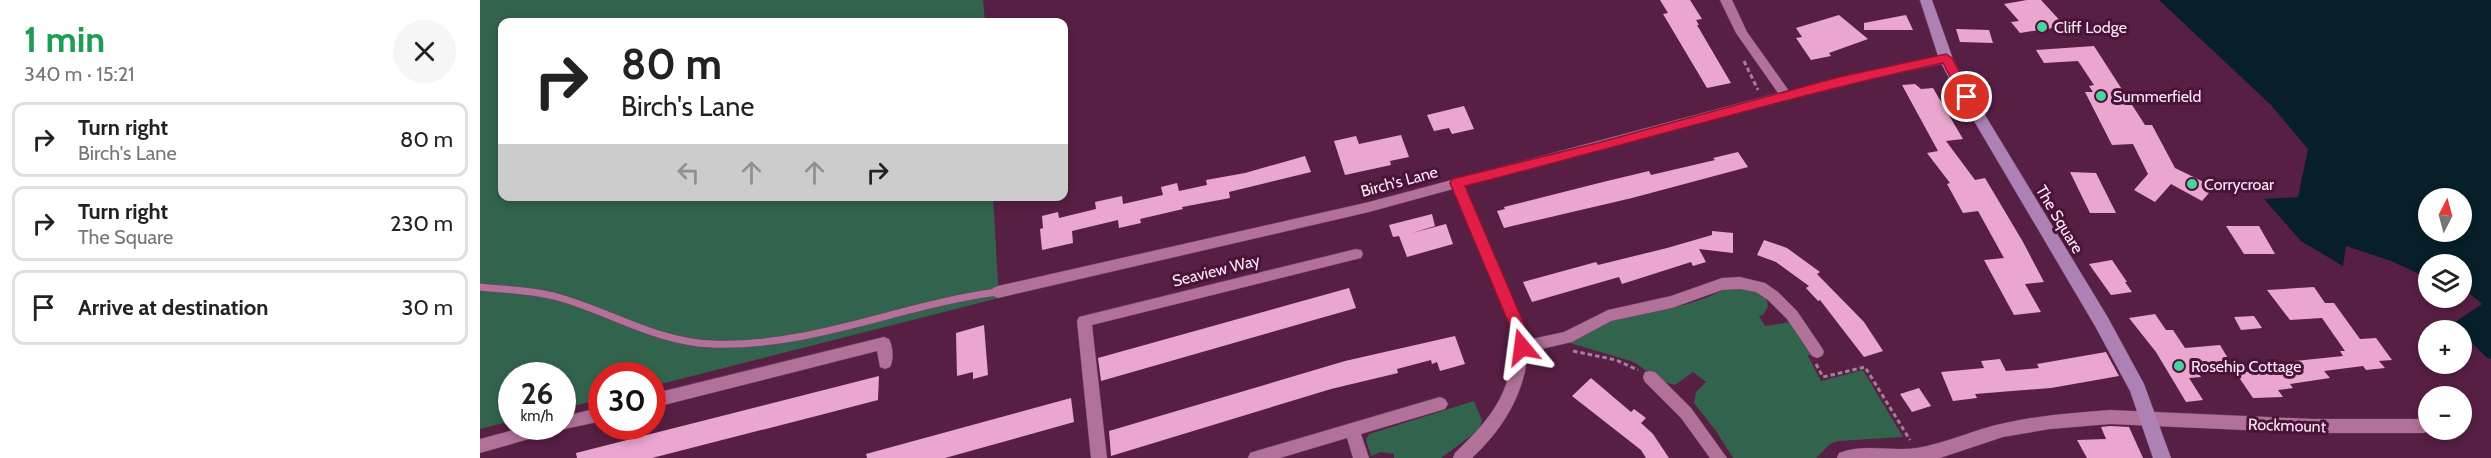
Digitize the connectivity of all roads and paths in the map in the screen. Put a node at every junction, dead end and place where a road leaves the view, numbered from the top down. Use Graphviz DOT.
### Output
graph roads {
  1 [pos="1726,0"];
  2 [pos="1926,0"];
  3 [pos="1946,58"];
  4 [pos="1786,96"];
  5 [pos="1457,183"];
  6 [pos="1356,254"];
  7 [pos="480,287"];
  8 [pos="998,292"];
  9 [pos="1555,341"];
  10 [pos="1522,347"];
  11 [pos="1817,351"];
  12 [pos="885,363"];
  13 [pos="1650,377"];
  14 [pos="666,398"];
  15 [pos="1440,404"];
  16 [pos="2149,420"];
  17 [pos="2418,426"];
  18 [pos="1352,429"];
  19 [pos="502,440"];
  20 [pos="480,446"];
  21 [pos="1918,454"];
  22 [pos="1099,458"];
  23 [pos="1257,458"];
  24 [pos="1361,458"];
  25 [pos="1461,458"];
  26 [pos="1719,458"];
  27 [pos="1845,458"];
  28 [pos="2162,458"];
  1 -- 4 [label="street"];
  2 -- 3 [label="main road, The Square"];
  3 -- 4 [label="street, Birch's Lane"];
  3 -- 16 [label="main road, The Square"];
  4 -- 5 [label="street, Birch's Lane"];
  5 -- 8 [label="street, Birch's Lane"];
  5 -- 10 [label="street"];
  6 -- 22 [label="street, Seaview Way"];
  7 -- 8 [label="lane"];
  9 -- 10 [label="street"];
  9 -- 11 [label="street"];
  9 -- 13 [label="path"];
  10 -- 25 [label="street"];
  11 -- 21 [label="path"];
  12 -- 14 [label="street"];
  13 -- 26 [label="street"];
  15 -- 18 [label="street"];
  16 -- 17 [label="street, Rockmount"];
  16 -- 21 [label="street, Rockmount"];
  16 -- 28 [label="main road, The Square"];
  18 -- 23 [label="street"];
  18 -- 24 [label="street"];
  19 -- 20 [label="street"];
  21 -- 27 [label="street, Rockmount"];
}
